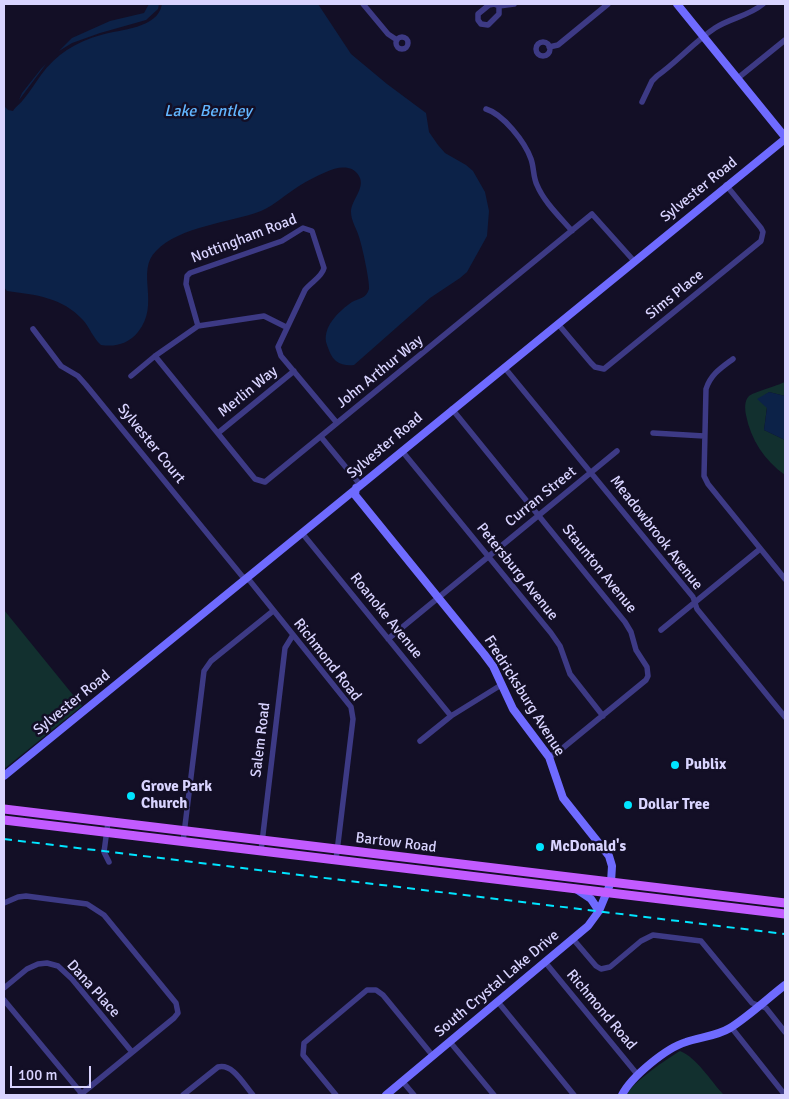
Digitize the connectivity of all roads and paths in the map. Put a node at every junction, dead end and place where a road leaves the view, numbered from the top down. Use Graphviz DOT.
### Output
graph roads {
  1 [pos="363,4"];
  2 [pos="514,4"];
  3 [pos="608,4"];
  4 [pos="677,4"];
  5 [pos="764,4"];
  6 [pos="499,6"];
  7 [pos="704,37"];
  8 [pos="397,40"];
  9 [pos="785,40"];
  10 [pos="549,47"];
  11 [pos="738,78"];
  12 [pos="642,102"];
  13 [pos="486,109"];
  14 [pos="785,138"];
  15 [pos="726,185"];
  16 [pos="572,231"];
  17 [pos="634,261"];
  18 [pos="558,324"];
  19 [pos="198,326"];
  20 [pos="286,327"];
  21 [pos="33,329"];
  22 [pos="155,356"];
  23 [pos="733,359"];
  24 [pos="504,367"];
  25 [pos="294,371"];
  26 [pos="131,376"];
  27 [pos="452,410"];
  28 [pos="337,423"];
  29 [pos="218,433"];
  30 [pos="653,433"];
  31 [pos="704,436"];
  32 [pos="321,437"];
  33 [pos="402,451"];
  34 [pos="617,451"];
  35 [pos="591,473"];
  36 [pos="356,488"];
  37 [pos="539,516"];
  38 [pos="302,533"];
  39 [pos="760,549"];
  40 [pos="488,557"];
  41 [pos="246,579"];
  42 [pos="785,579"];
  43 [pos="438,598"];
  44 [pos="694,603"];
  45 [pos="273,611"];
  46 [pos="661,630"];
  47 [pos="293,635"];
  48 [pos="388,639"];
  49 [pos="501,685"];
  50 [pos="451,716"];
  51 [pos="602,716"];
  52 [pos="785,717"];
  53 [pos="420,741"];
  54 [pos="548,757"];
  55 [pos="4,776"];
  56 [pos="4,810"];
  57 [pos="4,820"];
  58 [pos="108,822"];
  59 [pos="184,831"];
  60 [pos="106,833"];
  61 [pos="261,840"];
  62 [pos="183,842"];
  63 [pos="338,849"];
  64 [pos="261,851"];
  65 [pos="336,860"];
  66 [pos="108,862"];
  67 [pos="611,882"];
  68 [pos="576,889"];
  69 [pos="607,893"];
  70 [pos="714,895"];
  71 [pos="674,901"];
  72 [pos="4,903"];
  73 [pos="785,903"];
  74 [pos="599,911"];
  75 [pos="785,914"];
  76 [pos="573,939"];
  77 [pos="545,962"];
  78 [pos="785,985"];
  79 [pos="4,988"];
  80 [pos="4,1000"];
  81 [pos="498,1002"];
  82 [pos="759,1005"];
  83 [pos="731,1027"];
  84 [pos="785,1032"];
  85 [pos="450,1042"];
  86 [pos="132,1052"];
  87 [pos="433,1056"];
  88 [pos="638,1074"];
  89 [pos="402,1082"];
  90 [pos="81,1095"];
  91 [pos="182,1095"];
  92 [pos="253,1095"];
  93 [pos="336,1095"];
  94 [pos="386,1095"];
  95 [pos="414,1095"];
  96 [pos="494,1095"];
  97 [pos="574,1095"];
  98 [pos="622,1095"];
  99 [pos="785,1095"];
  1 -- 8 [label="street"];
  2 -- 6 [label="street"];
  3 -- 10 [label="street"];
  4 -- 7 [label="street"];
  5 -- 7 [label="street"];
  7 -- 11 [label="street"];
  7 -- 12 [label="street"];
  9 -- 11 [label="street"];
  11 -- 14 [label="street"];
  13 -- 16 [label="street"];
  14 -- 15 [label="street, Sylvester Road"];
  15 -- 17 [label="street, Sylvester Road"];
  15 -- 18 [label="street, Sims Place"];
  16 -- 17 [label="street, John Arthur Way"];
  16 -- 28 [label="street, John Arthur Way"];
  17 -- 18 [label="street, Sylvester Road"];
  18 -- 24 [label="street, Sylvester Road"];
  19 -- 20 [label="street"];
  19 -- 20 [label="street, Nottingham Road"];
  19 -- 22 [label="street"];
  20 -- 25 [label="street, Nottingham Road"];
  21 -- 41 [label="street, Sylvester Court"];
  22 -- 26 [label="street"];
  22 -- 29 [label="street, John Arthur Way"];
  23 -- 31 [label="street"];
  24 -- 27 [label="street, Sylvester Road"];
  24 -- 35 [label="street, Meadowbrook Avenue"];
  25 -- 28 [label="street, Nottingham Road"];
  25 -- 29 [label="street, Merlin Way"];
  27 -- 33 [label="street, Sylvester Road"];
  27 -- 37 [label="street, Staunton Avenue"];
  28 -- 32 [label="street, John Arthur Way"];
  29 -- 32 [label="street, John Arthur Way"];
  30 -- 31 [label="street"];
  31 -- 39 [label="street"];
  32 -- 36 [label="street"];
  33 -- 36 [label="street, Sylvester Road"];
  33 -- 40 [label="street, Petersburg Avenue"];
  34 -- 35 [label="street, Curran Street"];
  35 -- 37 [label="street, Curran Street"];
  35 -- 44 [label="street, Meadowbrook Avenue"];
  36 -- 38 [label="street, Sylvester Road"];
  36 -- 43 [label="street, Fredricksburg Avenue"];
  37 -- 40 [label="street, Curran Street"];
  37 -- 51 [label="street, Staunton Avenue"];
  38 -- 41 [label="street, Sylvester Road"];
  38 -- 48 [label="street, Roanoke Avenue"];
  39 -- 42 [label="street"];
  39 -- 44 [label="street"];
  40 -- 43 [label="street, Curran Street"];
  40 -- 51 [label="street, Petersburg Avenue"];
  41 -- 45 [label="street, Richmond Road"];
  41 -- 55 [label="street, Sylvester Road"];
  43 -- 48 [label="street, Curran Street"];
  43 -- 49 [label="street, Fredricksburg Avenue"];
  44 -- 46 [label="street"];
  44 -- 52 [label="street, Meadowbrook Avenue"];
  45 -- 47 [label="street, Richmond Road"];
  45 -- 59 [label="street"];
  47 -- 61 [label="street, Salem Road"];
  47 -- 63 [label="street, Richmond Road"];
  48 -- 50 [label="street, Roanoke Avenue"];
  49 -- 50 [label="street"];
  49 -- 54 [label="street, Fredricksburg Avenue"];
  50 -- 53 [label="street"];
  51 -- 54 [label="street, Staunton Avenue"];
  54 -- 67 [label="street, Fredricksburg Avenue"];
  56 -- 58 [label="main road, Bartow Road"];
  57 -- 60 [label="main road, Bartow Road"];
  58 -- 59 [label="main road, Bartow Road"];
  58 -- 60 [label="street"];
  59 -- 61 [label="main road, Bartow Road"];
  59 -- 62 [label="street"];
  60 -- 62 [label="main road, Bartow Road"];
  60 -- 66 [label="street"];
  61 -- 63 [label="main road, Bartow Road"];
  61 -- 64 [label="street, Salem Road"];
  62 -- 64 [label="main road, Bartow Road"];
  63 -- 65 [label="street, Richmond Road"];
  63 -- 67 [label="main road, Bartow Road"];
  64 -- 65 [label="main road, Bartow Road"];
  65 -- 68 [label="main road, Bartow Road"];
  67 -- 69 [label="street, South Crystal Lake Drive"];
  67 -- 70 [label="main road, Bartow Road"];
  68 -- 69 [label="main road, Bartow Road"];
  68 -- 74 [label="street"];
  69 -- 71 [label="main road, Bartow Road"];
  69 -- 74 [label="street, South Crystal Lake Drive"];
  70 -- 71 [label="main road"];
  70 -- 73 [label="main road, Bartow Road"];
  71 -- 75 [label="main road, Bartow Road"];
  72 -- 86 [label="street"];
  74 -- 76 [label="street, South Crystal Lake Drive"];
  76 -- 77 [label="street, South Crystal Lake Drive"];
  76 -- 82 [label="street"];
  77 -- 81 [label="street, South Crystal Lake Drive"];
  77 -- 88 [label="street, Richmond Road"];
  78 -- 82 [label="street"];
  79 -- 86 [label="street, Dana Place"];
  80 -- 90 [label="street"];
  81 -- 85 [label="street, South Crystal Lake Drive"];
  81 -- 97 [label="street"];
  82 -- 83 [label="street"];
  82 -- 84 [label="street"];
  83 -- 88 [label="street"];
  83 -- 99 [label="street"];
  85 -- 87 [label="street, South Crystal Lake Drive"];
  85 -- 96 [label="street"];
  86 -- 90 [label="street"];
  87 -- 89 [label="street, South Crystal Lake Drive"];
  87 -- 93 [label="street"];
  88 -- 98 [label="street"];
  89 -- 94 [label="street, South Crystal Lake Drive"];
  89 -- 95 [label="street"];
  91 -- 92 [label="street"];
}
